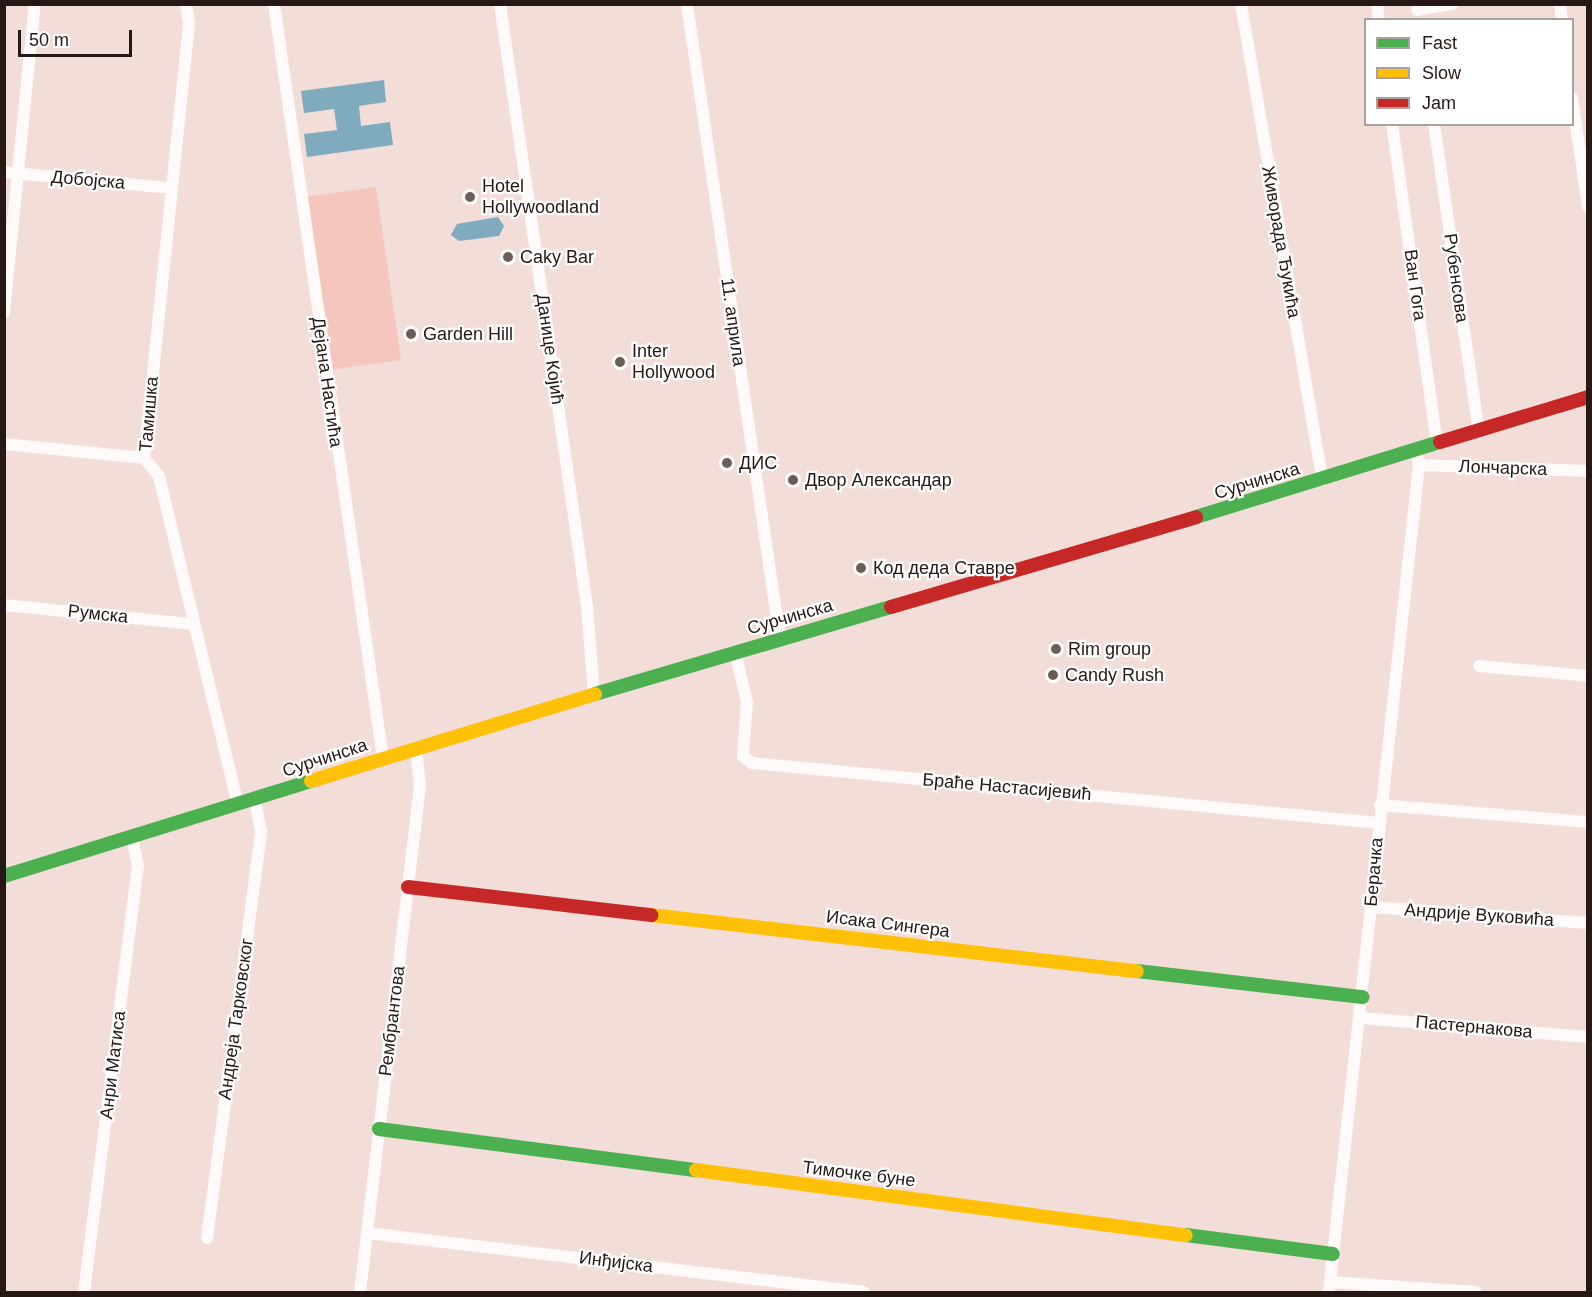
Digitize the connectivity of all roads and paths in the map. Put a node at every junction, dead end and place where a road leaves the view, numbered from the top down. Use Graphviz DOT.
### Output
graph roads {
  1 [pos="35,4"];
  2 [pos="274,4"];
  3 [pos="500,4"];
  4 [pos="687,4"];
  5 [pos="1242,4"];
  6 [pos="1452,4"];
  7 [pos="188,7"];
  8 [pos="1417,11"];
  9 [pos="1574,113"];
  10 [pos="1392,126"];
  11 [pos="1434,126"];
  12 [pos="4,172"];
  13 [pos="18,174"];
  14 [pos="171,188"];
  15 [pos="1587,207"];
  16 [pos="4,312"];
  17 [pos="1587,397"];
  18 [pos="1479,432"];
  19 [pos="4,444"];
  20 [pos="1437,445"];
  21 [pos="144,458"];
  22 [pos="1417,458"];
  23 [pos="1587,471"];
  24 [pos="1322,480"];
  25 [pos="4,605"];
  26 [pos="192,624"];
  27 [pos="780,639"];
  28 [pos="735,652"];
  29 [pos="1479,666"];
  30 [pos="1587,676"];
  31 [pos="594,695"];
  32 [pos="416,749"];
  33 [pos="383,759"];
  34 [pos="255,800"];
  35 [pos="238,805"];
  36 [pos="1380,805"];
  37 [pos="1587,822"];
  38 [pos="1378,823"];
  39 [pos="132,838"];
  40 [pos="4,876"];
  41 [pos="408,887"];
  42 [pos="1371,908"];
  43 [pos="1587,923"];
  44 [pos="1363,997"];
  45 [pos="1361,1018"];
  46 [pos="1587,1036"];
  47 [pos="380,1129"];
  48 [pos="367,1233"];
  49 [pos="207,1238"];
  50 [pos="1333,1254"];
  51 [pos="1329,1287"];
  52 [pos="84,1293"];
  53 [pos="360,1293"];
  54 [pos="864,1293"];
  55 [pos="1476,1293"];
  1 -- 13 [label="street"];
  2 -- 33 [label="street, Дејана Настића"];
  3 -- 31 [label="street, Данице Којић"];
  4 -- 27 [label="street, 11. априла"];
  5 -- 24 [label="street, Живорада Ђукића"];
  6 -- 8 [label="street"];
  7 -- 14 [label="street, Тамишка"];
  9 -- 15 [label="street"];
  10 -- 20 [label="street, Ван Гога"];
  11 -- 18 [label="street, Рубенсова"];
  12 -- 13 [label="street, Добојска"];
  13 -- 14 [label="street, Добојска"];
  13 -- 16 [label="street"];
  14 -- 21 [label="street, Тамишка"];
  17 -- 18 [label="street, Сурчинска"];
  18 -- 20 [label="street, Сурчинска"];
  19 -- 21 [label="street"];
  20 -- 22 [label="street, Сурчинска"];
  21 -- 26 [label="street, Тамишка"];
  22 -- 23 [label="street, Лончарска"];
  22 -- 24 [label="street, Сурчинска"];
  22 -- 36 [label="street, Берачка"];
  24 -- 27 [label="street, Сурчинска"];
  25 -- 26 [label="street, Румска"];
  26 -- 35 [label="street, Тамишка"];
  27 -- 28 [label="street, Сурчинска"];
  28 -- 31 [label="street, Сурчинска"];
  28 -- 38 [label="street, Браће Настасијевић"];
  29 -- 30 [label="street"];
  31 -- 32 [label="street, Сурчинска"];
  32 -- 33 [label="street, Сурчинска"];
  32 -- 41 [label="street, Рембрантова"];
  33 -- 34 [label="street, Сурчинска"];
  34 -- 35 [label="street, Сурчинска"];
  34 -- 49 [label="street, Андреја Тарковског"];
  35 -- 39 [label="street, Сурчинска"];
  36 -- 37 [label="street"];
  36 -- 38 [label="street, Берачка"];
  38 -- 42 [label="street, Берачка"];
  39 -- 40 [label="street, Сурчинска"];
  39 -- 52 [label="street, Анри Матиса"];
  41 -- 44 [label="street, Исака Сингера"];
  41 -- 47 [label="street, Рембрантова"];
  42 -- 43 [label="street, Андрије Вуковића"];
  42 -- 44 [label="street, Берачка"];
  44 -- 45 [label="street, Берачка"];
  45 -- 46 [label="street, Пастернакова"];
  45 -- 50 [label="street, Берачка"];
  47 -- 48 [label="street, Рембрантова"];
  47 -- 50 [label="street, Тимочке буне"];
  48 -- 53 [label="street, Рембрантова"];
  48 -- 54 [label="street, Инђијска"];
  50 -- 51 [label="street, Берачка"];
  51 -- 55 [label="street"];
}
